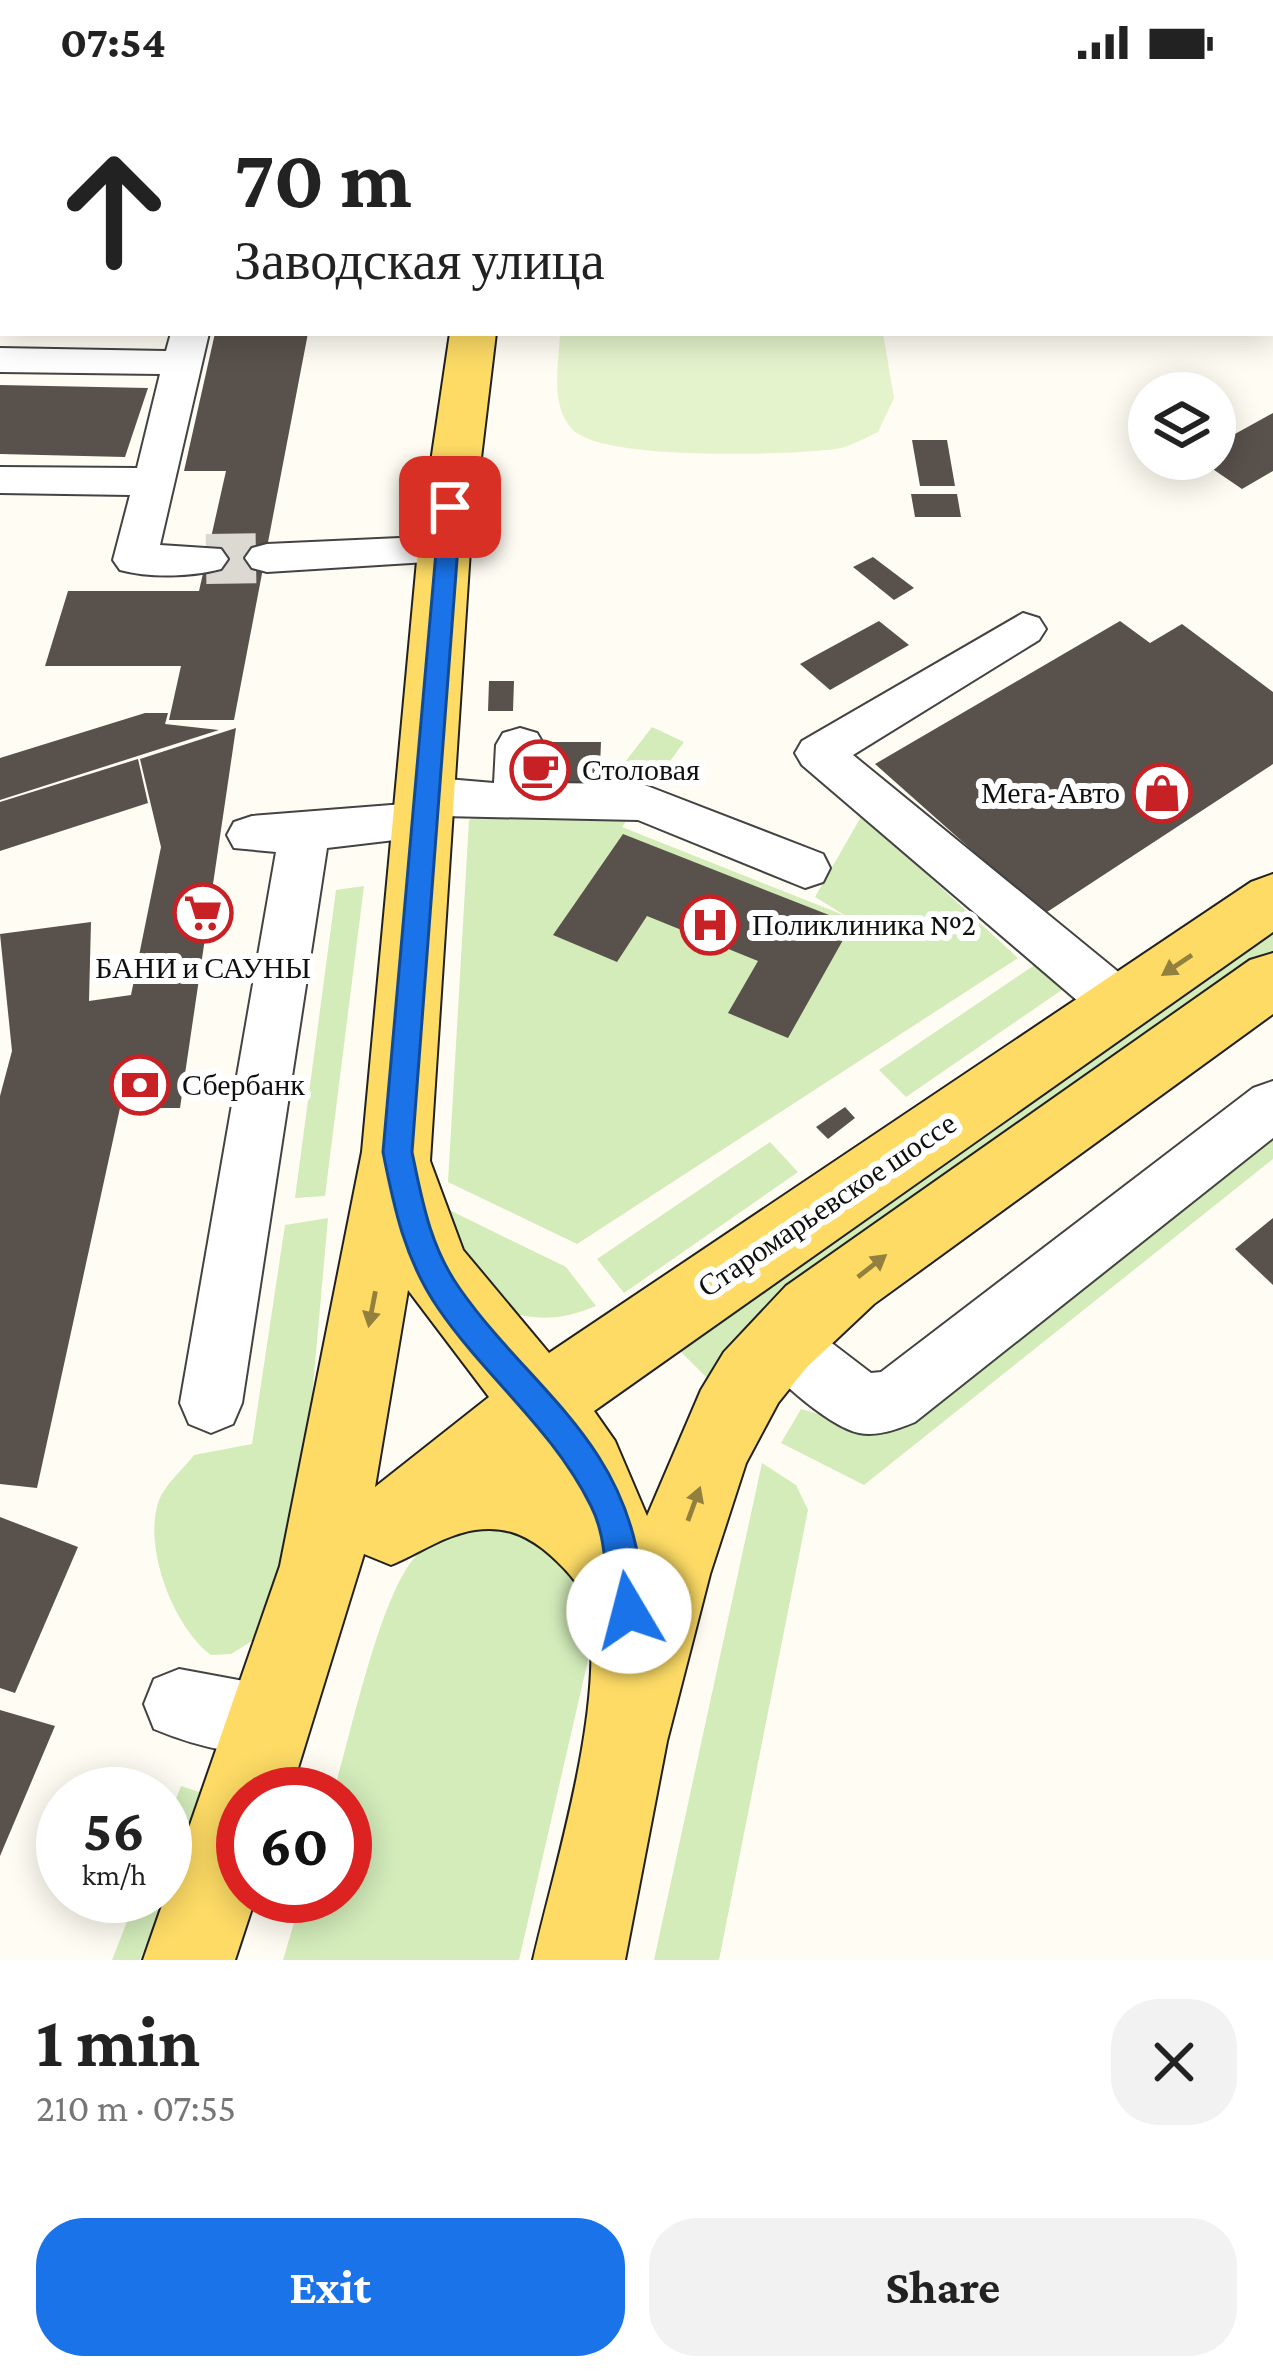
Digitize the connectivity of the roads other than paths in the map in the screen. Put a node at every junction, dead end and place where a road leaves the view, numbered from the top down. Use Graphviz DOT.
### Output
graph roads {
  1 [pos="473,336"];
  2 [pos="186,348"];
  3 [pos="0,360"];
  4 [pos="0,480"];
  5 [pos="154,482"];
  6 [pos="445,550"];
  7 [pos="267,558"];
  8 [pos="206,559"];
  9 [pos="1023,629"];
  10 [pos="520,745"];
  11 [pos="518,801"];
  12 [pos="422,808"];
  13 [pos="806,868"];
  14 [pos="1273,899"];
  15 [pos="1273,979"];
  16 [pos="1119,1004"];
  17 [pos="1273,1105"];
  18 [pos="397,1152"];
  19 [pos="449,1299"];
  20 [pos="641,1333"];
  21 [pos="782,1341"];
  22 [pos="542,1402"];
  23 [pos="211,1403"];
  24 [pos="391,1525"];
  25 [pos="625,1587"];
  26 [pos="179,1704"];
  27 [pos="626,1738"];
  28 [pos="248,1767"];
  29 [pos="255,1767"];
  30 [pos="255,1767"];
  31 [pos="216,1879"];
  32 [pos="188,1960"];
  33 [pos="579,1960"];
  1 -- 6 [label="main road"];
  2 -- 3 [label="lane"];
  2 -- 5 [label="lane"];
  4 -- 5 [label="lane"];
  5 -- 8 [label="lane"];
  6 -- 7 [label="lane"];
  6 -- 12 [label="main road"];
  9 -- 16 [label="lane"];
  10 -- 11 [label="lane"];
  11 -- 12 [label="lane"];
  11 -- 13 [label="lane"];
  12 -- 18 [label="main road"];
  12 -- 23 [label="lane"];
  14 -- 16 [label="main road, Старомарьевское шоссе, one-way"];
  21 -- 15 [label="main road, one-way"];
  16 -- 20 [label="main road, Старомарьевское шоссе"];
  17 -- 21 [label="lane"];
  18 -- 19 [label="main road"];
  18 -- 29 [label="main road, one-way"];
  19 -- 20 [label="main road"];
  19 -- 22 [label="main road"];
  20 -- 22 [label="main road, Старомарьевское шоссе"];
  27 -- 21 [label="main road, one-way"];
  22 -- 24 [label="main road, Старомарьевское шоссе"];
  22 -- 25 [label="main road"];
  24 -- 25 [label="main road"];
  24 -- 30 [label="main road"];
  25 -- 27 [label="main road"];
  26 -- 28 [label="lane"];
  27 -- 33 [label="main road"];
  31 -- 32 [label="main road"];
}
